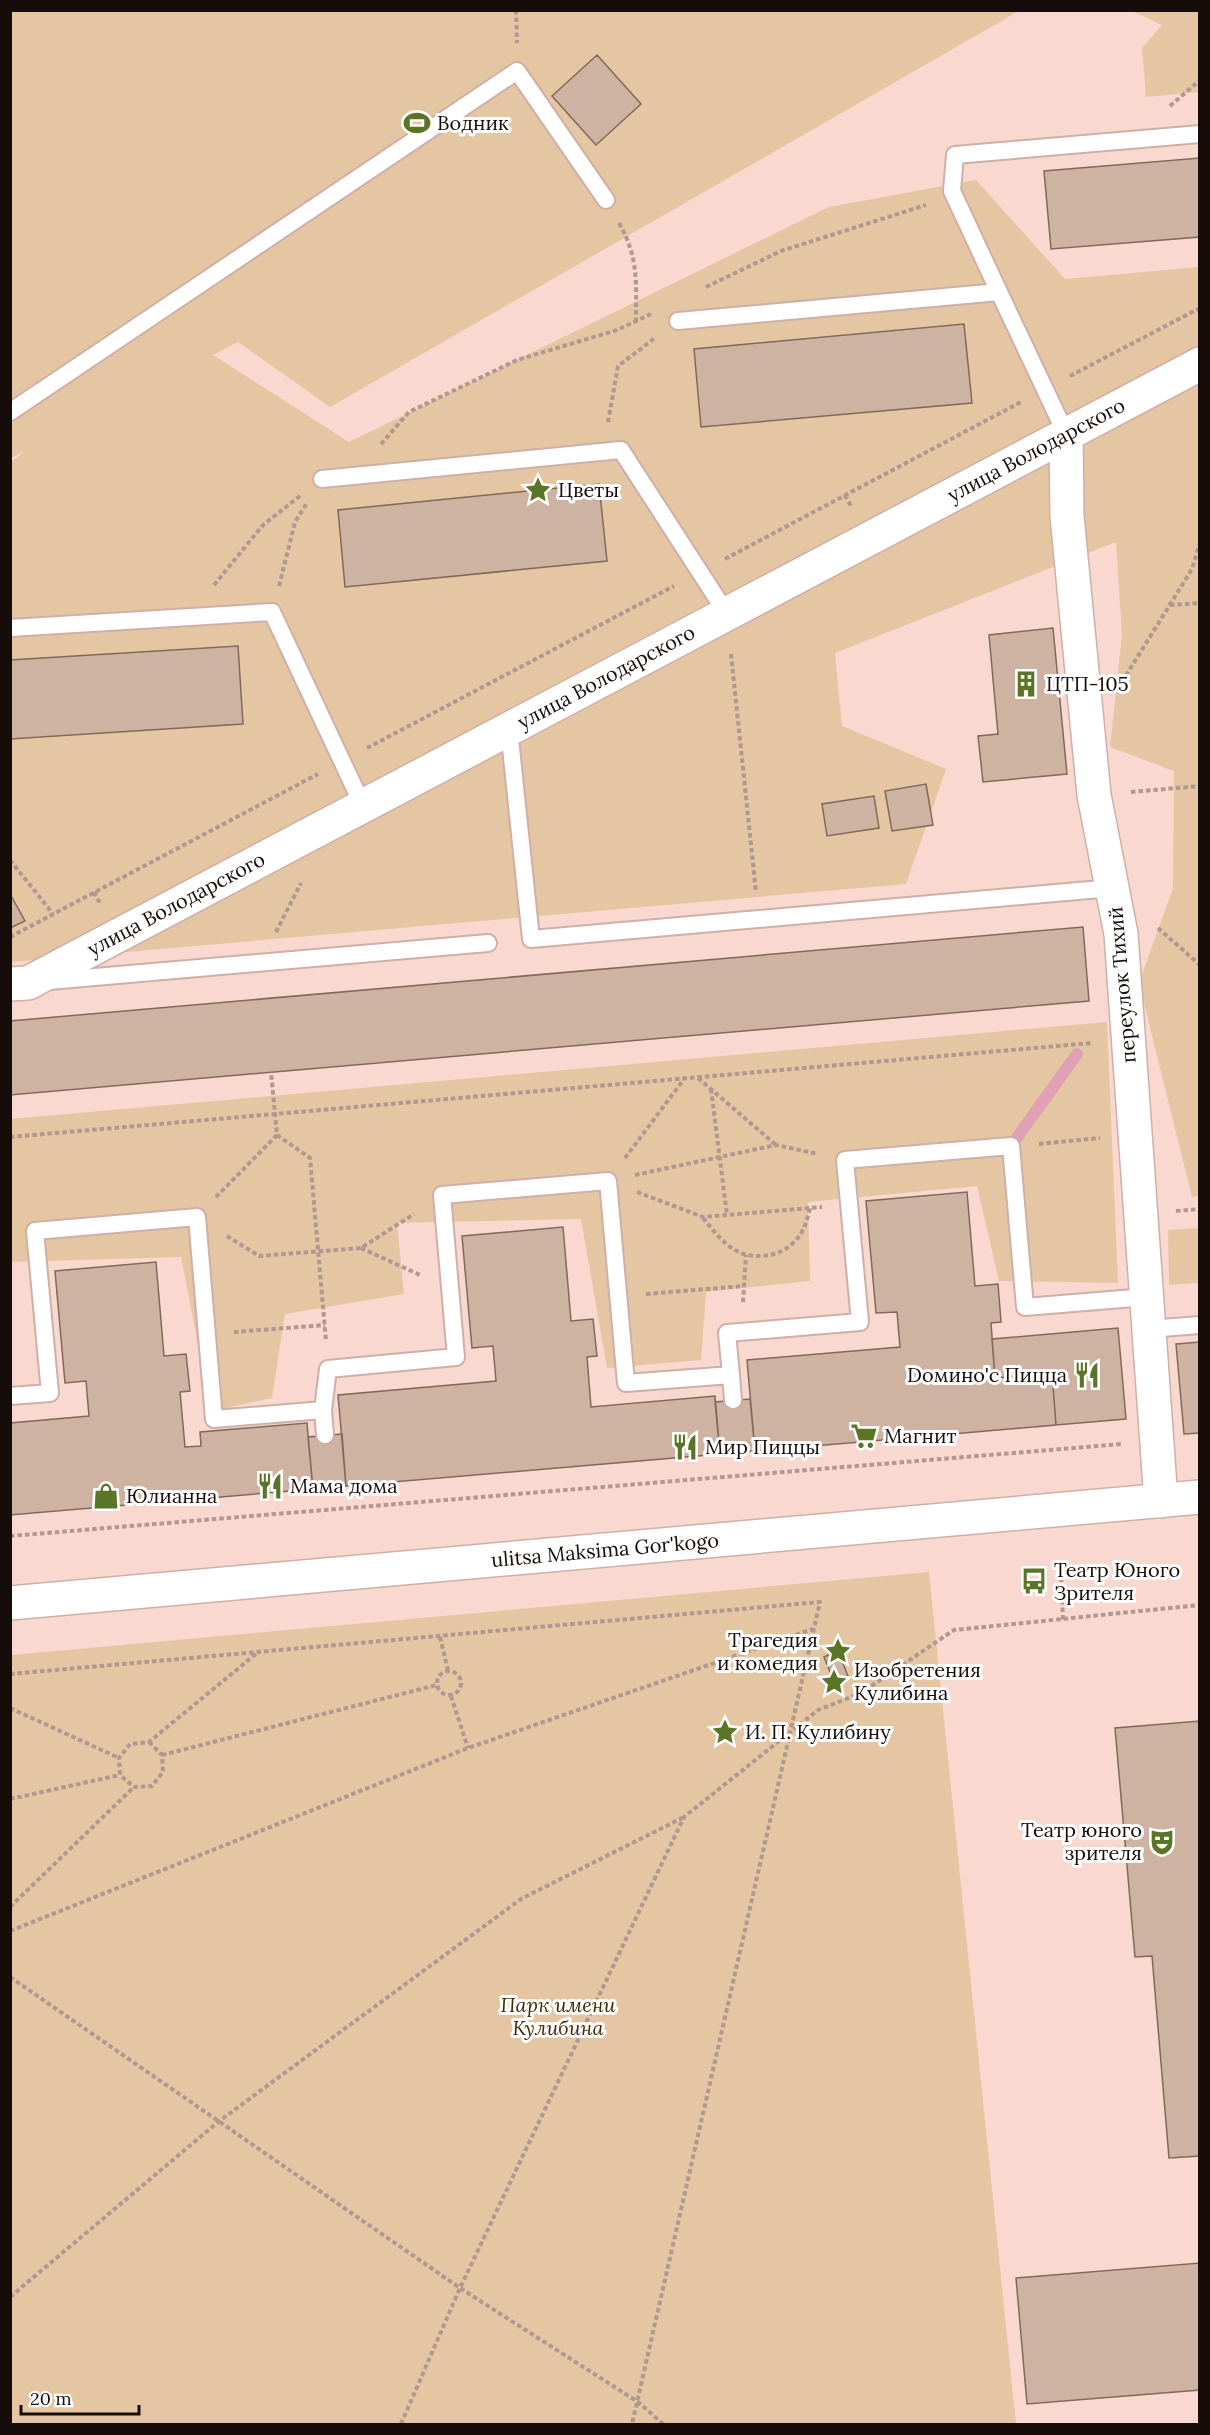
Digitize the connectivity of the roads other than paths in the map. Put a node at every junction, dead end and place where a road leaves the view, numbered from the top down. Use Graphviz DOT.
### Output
graph roads {
  1 [pos="1200,134"];
  2 [pos="606,200"];
  3 [pos="999,292"];
  4 [pos="678,321"];
  5 [pos="1200,364"];
  6 [pos="10,412"];
  7 [pos="1066,434"];
  8 [pos="322,479"];
  9 [pos="727,614"];
  10 [pos="10,628"];
  11 [pos="509,729"];
  12 [pos="363,806"];
  13 [pos="1112,888"];
  14 [pos="488,943"];
  15 [pos="19,984"];
  16 [pos="1146,1297"];
  17 [pos="1200,1325"];
  18 [pos="1148,1329"];
  19 [pos="730,1375"];
  20 [pos="10,1396"];
  21 [pos="733,1400"];
  22 [pos="323,1410"];
  23 [pos="325,1435"];
  24 [pos="1200,1497"];
  25 [pos="1161,1501"];
  26 [pos="10,1603"];
  1 -- 3 [label="lane"];
  2 -- 6 [label="lane"];
  3 -- 4 [label="lane"];
  3 -- 7 [label="lane"];
  5 -- 7 [label="street, улица Володарского"];
  7 -- 9 [label="street, улица Володарского"];
  7 -- 13 [label="street, переулок Тихий"];
  8 -- 9 [label="lane"];
  9 -- 11 [label="street, улица Володарского"];
  10 -- 12 [label="lane"];
  11 -- 12 [label="street, улица Володарского"];
  11 -- 13 [label="lane"];
  12 -- 15 [label="street, улица Володарского"];
  13 -- 16 [label="street, переулок Тихий"];
  14 -- 15 [label="lane"];
  16 -- 18 [label="street, переулок Тихий"];
  16 -- 19 [label="lane"];
  17 -- 18 [label="lane"];
  18 -- 25 [label="street, переулок Тихий"];
  19 -- 21 [label="lane"];
  19 -- 22 [label="lane"];
  20 -- 22 [label="lane"];
  22 -- 23 [label="lane"];
  24 -- 25 [label="street, ulitsa Maksima Gor'kogo"];
  25 -- 26 [label="street, ulitsa Maksima Gor'kogo"];
}
